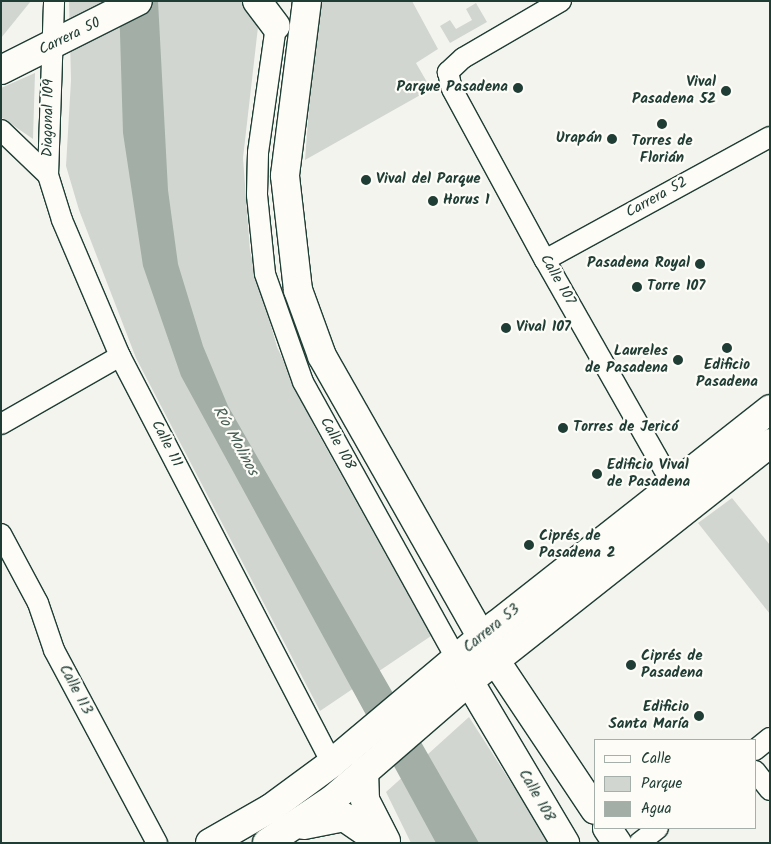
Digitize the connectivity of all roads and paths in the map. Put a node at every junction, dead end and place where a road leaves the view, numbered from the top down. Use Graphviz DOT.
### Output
graph roads {
  1 [pos="54,1"];
  2 [pos="138,1"];
  3 [pos="256,1"];
  4 [pos="307,1"];
  5 [pos="561,1"];
  6 [pos="277,14"];
  7 [pos="51,46"];
  8 [pos="1,70"];
  9 [pos="1,130"];
  10 [pos="770,137"];
  11 [pos="48,176"];
  12 [pos="545,260"];
  13 [pos="120,356"];
  14 [pos="770,409"];
  15 [pos="1,424"];
  16 [pos="770,443"];
  17 [pos="673,485"];
  18 [pos="1,534"];
  19 [pos="482,636"];
  20 [pos="495,660"];
  21 [pos="462,670"];
  22 [pos="770,738"];
  23 [pos="756,749"];
  24 [pos="366,759"];
  25 [pos="332,764"];
  26 [pos="756,772"];
  27 [pos="770,790"];
  28 [pos="594,808"];
  29 [pos="608,829"];
  30 [pos="657,829"];
  31 [pos="278,836"];
  32 [pos="157,843"];
  33 [pos="210,843"];
  34 [pos="382,843"];
  35 [pos="387,843"];
  36 [pos="565,843"];
  37 [pos="617,843"];
  38 [pos="639,843"];
  1 -- 7 [label="street, Diagonal 109"];
  2 -- 7 [label="street, Carrera 50"];
  3 -- 6 [label="street"];
  4 -- 19 [label="street, Calle 108"];
  5 -- 12 [label="street, Calle 107"];
  6 -- 21 [label="street, Calle 108"];
  7 -- 8 [label="street, Carrera 50"];
  7 -- 11 [label="street, Diagonal 109"];
  9 -- 11 [label="street, Calle 111"];
  10 -- 12 [label="street, Carrera 52"];
  11 -- 13 [label="street, Calle 111"];
  12 -- 17 [label="street, Calle 107"];
  13 -- 15 [label="street"];
  13 -- 25 [label="street, Calle 111"];
  14 -- 17 [label="street, Carrera 53"];
  16 -- 20 [label="street, Carrera 53"];
  17 -- 19 [label="street, Carrera 53"];
  18 -- 32 [label="street, Calle 113"];
  19 -- 20 [label="street, Calle 108"];
  19 -- 21 [label="street, Carrera 53"];
  20 -- 21 [label="street, Carrera 53"];
  20 -- 28 [label="street, Calle 108"];
  21 -- 24 [label="street, Carrera 53"];
  21 -- 36 [label="street, Calle 108"];
  22 -- 23 [label="street"];
  24 -- 25 [label="street, Carrera 53"];
  24 -- 31 [label="street, Carrera 53"];
  24 -- 35 [label="street"];
  25 -- 33 [label="street, Carrera 53"];
  26 -- 27 [label="street"];
  29 -- 37 [label="street"];
  30 -- 38 [label="street"];
  31 -- 34 [label="street"];
}
